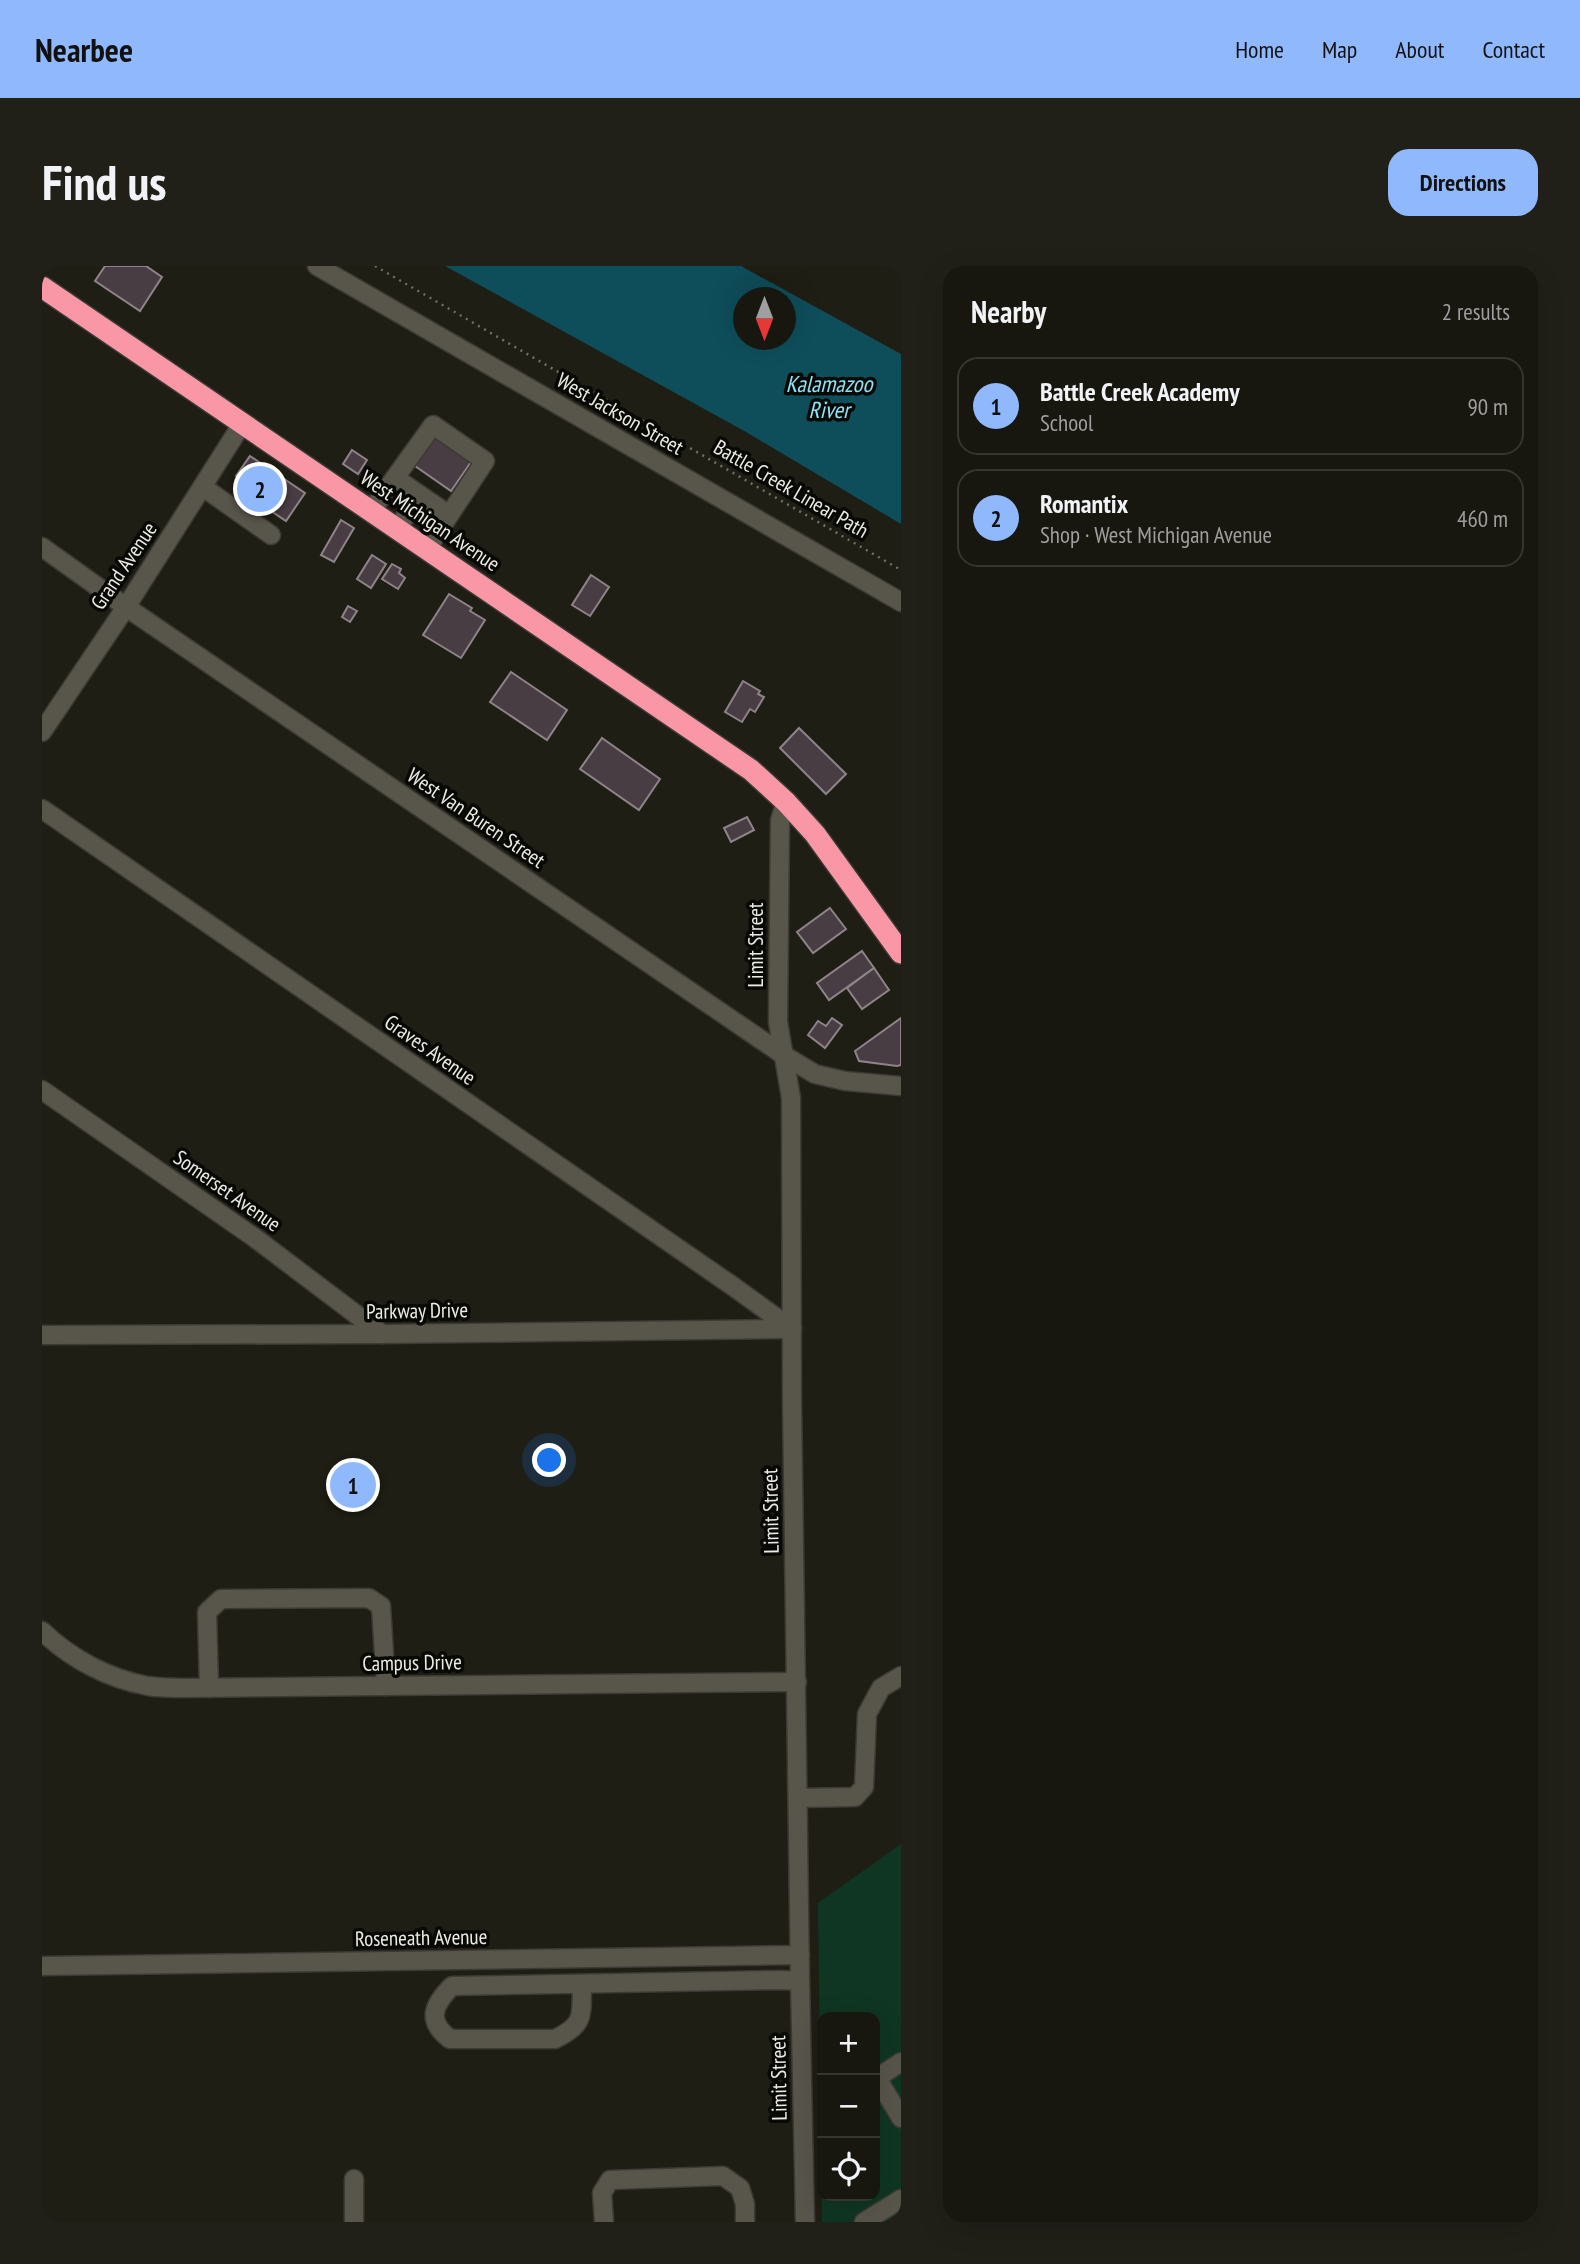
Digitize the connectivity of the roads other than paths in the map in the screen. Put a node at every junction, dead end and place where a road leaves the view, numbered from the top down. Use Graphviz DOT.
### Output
graph roads {
  1 [pos="317,266"];
  2 [pos="42,287"];
  3 [pos="242,424"];
  4 [pos="395,478"];
  5 [pos="203,487"];
  6 [pos="420,495"];
  7 [pos="371,511"];
  8 [pos="449,515"];
  9 [pos="397,529"];
  10 [pos="271,535"];
  11 [pos="42,547"];
  12 [pos="426,549"];
  13 [pos="901,602"];
  14 [pos="126,607"];
  15 [pos="42,732"];
  16 [pos="786,802"];
  17 [pos="42,809"];
  18 [pos="901,953"];
  19 [pos="785,1056"];
  20 [pos="901,1086"];
  21 [pos="42,1090"];
  22 [pos="792,1329"];
  23 [pos="382,1334"];
  24 [pos="42,1335"];
  25 [pos="42,1631"];
  26 [pos="901,1675"];
  27 [pos="797,1682"];
  28 [pos="386,1686"];
  29 [pos="209,1688"];
  30 [pos="798,1798"];
  31 [pos="800,1955"];
  32 [pos="42,1966"];
  33 [pos="800,1981"];
  34 [pos="582,1984"];
  35 [pos="901,2062"];
  36 [pos="901,2118"];
  37 [pos="354,2179"];
  38 [pos="901,2199"];
  39 [pos="354,2222"];
  40 [pos="604,2222"];
  41 [pos="745,2222"];
  42 [pos="805,2222"];
  43 [pos="864,2222"];
  1 -- 13 [label="street, West Jackson Street"];
  2 -- 3 [label="highway, West Michigan Avenue"];
  3 -- 5 [label="street, Grand Avenue"];
  3 -- 7 [label="highway, West Michigan Avenue"];
  4 -- 6 [label="street"];
  4 -- 7 [label="street"];
  4 -- 8 [label="street"];
  5 -- 10 [label="street"];
  5 -- 14 [label="street, Grand Avenue"];
  6 -- 8 [label="street"];
  6 -- 9 [label="street"];
  7 -- 9 [label="highway, West Michigan Avenue"];
  8 -- 12 [label="street"];
  9 -- 12 [label="highway, West Michigan Avenue"];
  11 -- 14 [label="street, West Van Buren Street"];
  12 -- 16 [label="highway, West Michigan Avenue"];
  14 -- 15 [label="street, Grand Avenue"];
  14 -- 19 [label="street, West Van Buren Street"];
  16 -- 18 [label="highway, West Michigan Avenue"];
  16 -- 19 [label="street, Limit Street"];
  17 -- 22 [label="street, Graves Avenue"];
  19 -- 20 [label="street, West Van Buren Street"];
  19 -- 22 [label="street, Limit Street"];
  21 -- 23 [label="street, Somerset Avenue"];
  22 -- 23 [label="street, Parkway Drive"];
  22 -- 27 [label="street, Limit Street"];
  23 -- 24 [label="street, Parkway Drive"];
  25 -- 29 [label="street, Campus Drive"];
  26 -- 30 [label="street"];
  27 -- 28 [label="street, Campus Drive"];
  27 -- 30 [label="street, Limit Street"];
  28 -- 29 [label="street, Campus Drive"];
  28 -- 29 [label="street"];
  30 -- 31 [label="street, Limit Street"];
  31 -- 32 [label="street, Roseneath Avenue"];
  31 -- 33 [label="street, Limit Street"];
  33 -- 34 [label="street"];
  33 -- 42 [label="street, Limit Street"];
  34 -- 34 [label="street"];
  35 -- 36 [label="street"];
  37 -- 39 [label="street"];
  38 -- 43 [label="street"];
  40 -- 41 [label="street"];
}
